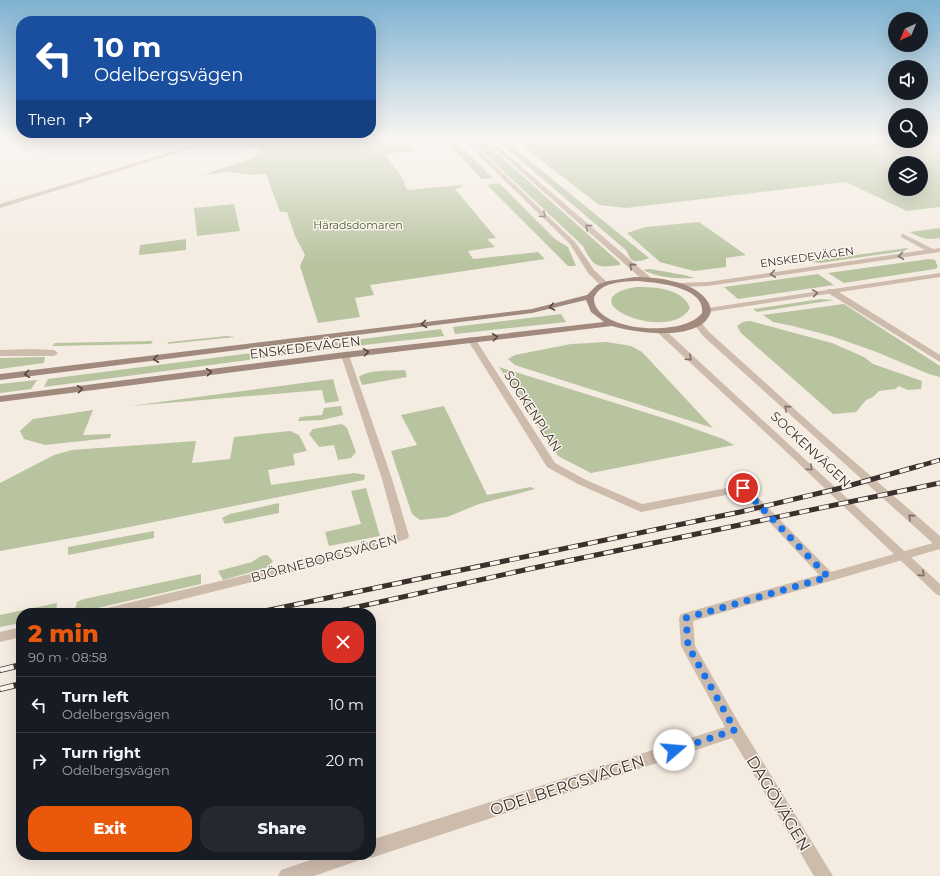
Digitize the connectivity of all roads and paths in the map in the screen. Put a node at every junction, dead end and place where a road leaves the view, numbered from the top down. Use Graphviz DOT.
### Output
graph roads {
  1 [pos="86,180"];
  2 [pos="506,180"];
  3 [pos="533,180"];
  4 [pos="0,206"];
  5 [pos="903,236"];
  6 [pos="940,250"];
  7 [pos="932,251"];
  8 [pos="940,255"];
  9 [pos="940,275"];
  10 [pos="647,279"];
  11 [pos="604,284"];
  12 [pos="678,285"];
  13 [pos="831,291"];
  14 [pos="590,297"];
  15 [pos="708,310"];
  16 [pos="614,323"];
  17 [pos="697,323"];
  18 [pos="661,331"];
  19 [pos="471,339"];
  20 [pos="0,352"];
  21 [pos="54,354"];
  22 [pos="345,355"];
  23 [pos="940,359"];
  24 [pos="0,377"];
  25 [pos="0,399"];
  26 [pos="940,544"];
  27 [pos="903,556"];
  28 [pos="828,577"];
  29 [pos="940,591"];
  30 [pos="128,608"];
  31 [pos="16,633"];
  32 [pos="0,637"];
  33 [pos="735,730"];
  34 [pos="376,847"];
  35 [pos="336,860"];
  36 [pos="287,876"];
  37 [pos="824,876"];
  1 -- 4 [label="street"];
  2 -- 11 [label="street, one-way"];
  10 -- 3 [label="street, one-way"];
  5 -- 7 [label="street"];
  6 -- 7 [label="street, ENSKEDEVÄGEN"];
  7 -- 8 [label="street"];
  7 -- 12 [label="street, ENSKEDEVÄGEN, one-way"];
  9 -- 13 [label="street"];
  10 -- 11 [label="main road"];
  10 -- 12 [label="main road"];
  11 -- 14 [label="main road"];
  12 -- 15 [label="main road"];
  15 -- 13 [label="street, one-way"];
  13 -- 23 [label="street"];
  14 -- 16 [label="main road"];
  14 -- 24 [label="main road, ENSKEDEVÄGEN, one-way"];
  15 -- 17 [label="main road"];
  16 -- 18 [label="main road"];
  19 -- 16 [label="main road, ENSKEDEVÄGEN, one-way"];
  17 -- 18 [label="main road"];
  26 -- 17 [label="street, SOCKENVÄGEN, one-way"];
  18 -- 27 [label="street, SOCKENVÄGEN, one-way"];
  22 -- 19 [label="main road, ENSKEDEVÄGEN, one-way"];
  19 -- 28 [label="street, SOCKENPLAN"];
  20 -- 21 [label="street"];
  25 -- 22 [label="main road, ENSKEDEVÄGEN, one-way"];
  22 -- 30 [label="street, BJÖRNEBORGSVÄGEN"];
  26 -- 27 [label="street"];
  27 -- 28 [label="street"];
  27 -- 29 [label="street, SOCKENVÄGEN, one-way"];
  28 -- 33 [label="street"];
  31 -- 32 [label="street"];
  33 -- 34 [label="street, ODELBERGSVÄGEN"];
  33 -- 37 [label="street, DAGÖVÄGEN"];
  35 -- 36 [label="street"];
}
